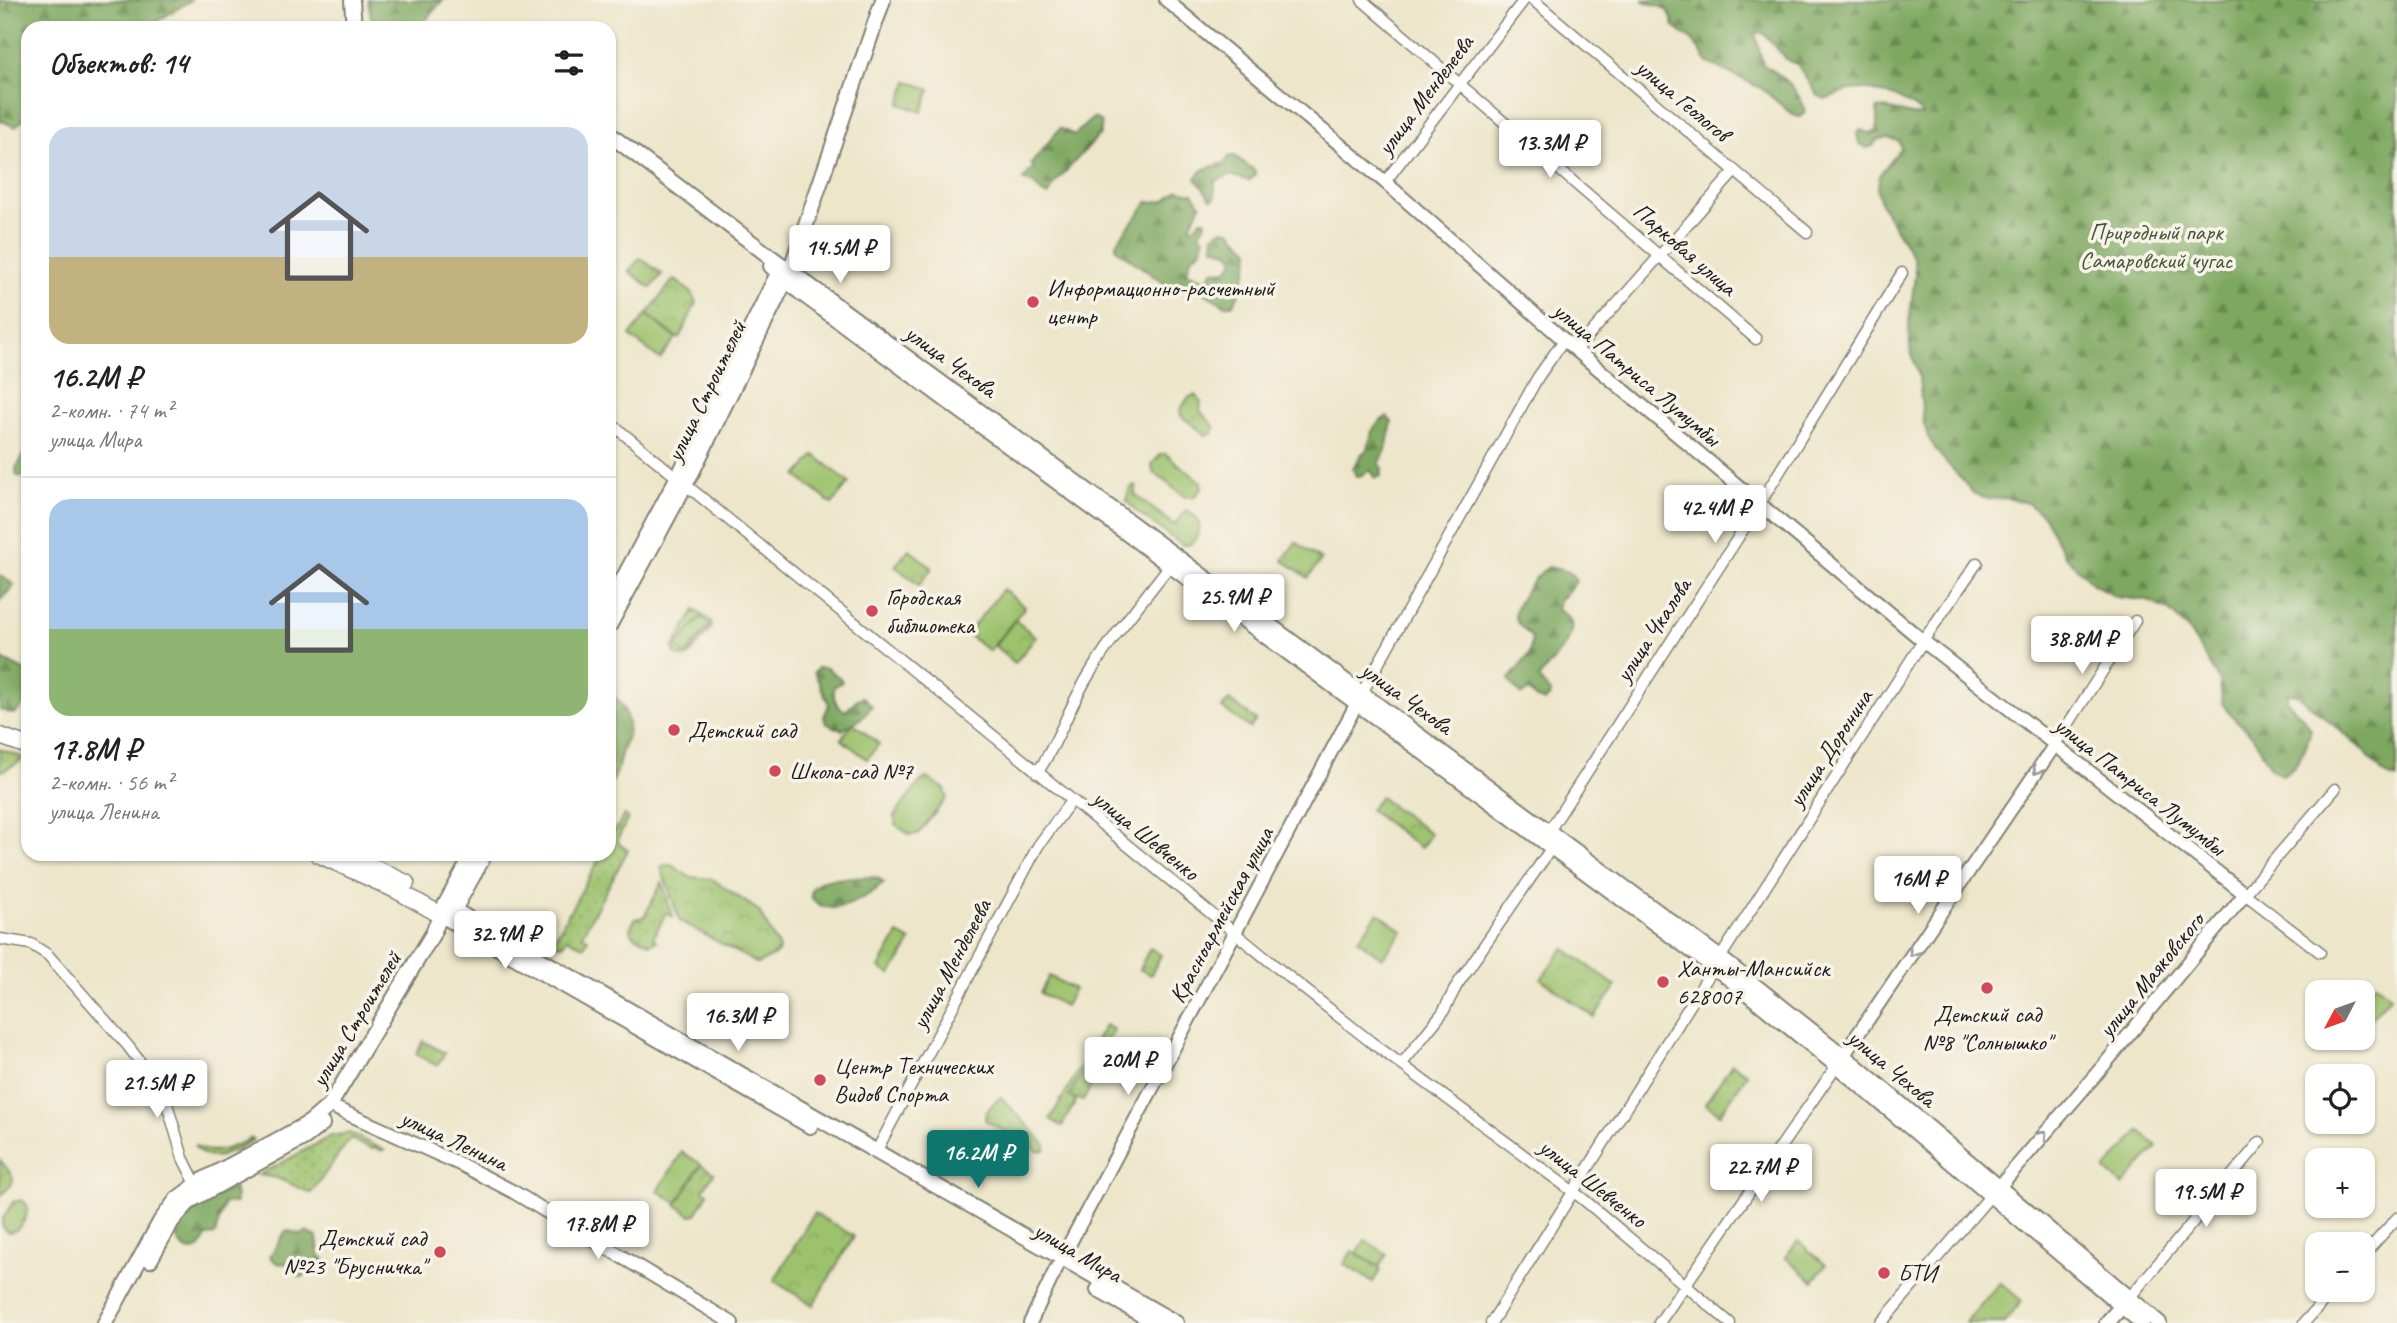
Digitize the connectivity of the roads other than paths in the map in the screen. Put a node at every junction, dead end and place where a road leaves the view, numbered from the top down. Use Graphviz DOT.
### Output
graph roads {
  1 [pos="352,0"];
  2 [pos="883,0"];
  3 [pos="1166,0"];
  4 [pos="1362,0"];
  5 [pos="1524,0"];
  6 [pos="1533,0"];
  7 [pos="354,21"];
  8 [pos="1460,83"];
  9 [pos="618,146"];
  10 [pos="1735,171"];
  11 [pos="1385,182"];
  12 [pos="1807,232"];
  13 [pos="1660,255"];
  14 [pos="784,272"];
  15 [pos="1902,273"];
  16 [pos="1756,339"];
  17 [pos="1564,340"];
  18 [pos="1576,350"];
  19 [pos="616,428"];
  20 [pos="681,482"];
  21 [pos="1759,505"];
  22 [pos="1173,560"];
  23 [pos="1977,563"];
  24 [pos="616,593"];
  25 [pos="616,612"];
  26 [pos="2135,621"];
  27 [pos="1923,641"];
  28 [pos="1359,698"];
  29 [pos="0,725"];
  30 [pos="21,732"];
  31 [pos="0,736"];
  32 [pos="21,744"];
  33 [pos="2054,746"];
  34 [pos="1037,773"];
  35 [pos="2335,789"];
  36 [pos="1071,801"];
  37 [pos="1549,831"];
  38 [pos="1552,847"];
  39 [pos="333,861"];
  40 [pos="360,861"];
  41 [pos="470,861"];
  42 [pos="480,861"];
  43 [pos="2245,894"];
  44 [pos="447,912"];
  45 [pos="1235,934"];
  46 [pos="0,939"];
  47 [pos="2320,952"];
  48 [pos="1717,962"];
  49 [pos="1840,1061"];
  50 [pos="1401,1065"];
  51 [pos="333,1107"];
  52 [pos="2260,1142"];
  53 [pos="874,1156"];
  54 [pos="199,1188"];
  55 [pos="1995,1191"];
  56 [pos="1572,1192"];
  57 [pos="2397,1218"];
  58 [pos="2375,1243"];
  59 [pos="1060,1262"];
  60 [pos="1686,1285"];
  61 [pos="2126,1301"];
  62 [pos="2322,1302"];
  63 [pos="105,1323"];
  64 [pos="116,1323"];
  65 [pos="732,1323"];
  66 [pos="1030,1323"];
  67 [pos="1156,1323"];
  68 [pos="1176,1323"];
  69 [pos="1491,1323"];
  70 [pos="1659,1323"];
  71 [pos="1730,1323"];
  72 [pos="1881,1323"];
  73 [pos="2107,1323"];
  74 [pos="2142,1323"];
  75 [pos="2159,1323"];
  76 [pos="2304,1323"];
  1 -- 7 [label="main road"];
  2 -- 14 [label="main road, улица Строителей"];
  3 -- 11 [label="street, улица Патриса Лумумбы"];
  4 -- 8 [label="street, Парковая улица"];
  5 -- 8 [label="street, улица Менделеева"];
  6 -- 10 [label="street, улица Геологов"];
  8 -- 11 [label="street, улица Менделеева"];
  8 -- 13 [label="street, Парковая улица"];
  9 -- 14 [label="main road, улица Чехова"];
  10 -- 12 [label="street, улица Геологов"];
  10 -- 13 [label="street"];
  11 -- 17 [label="street, улица Патриса Лумумбы"];
  13 -- 16 [label="street, Парковая улица"];
  13 -- 18 [label="street"];
  14 -- 20 [label="main road, улица Строителей"];
  14 -- 22 [label="main road, улица Чехова"];
  15 -- 21 [label="street, улица Чкалова"];
  17 -- 18 [label="street, улица Патриса Лумумбы"];
  17 -- 28 [label="street, Красноармейская улица"];
  18 -- 21 [label="street, улица Патриса Лумумбы"];
  19 -- 20 [label="street, улица Шевченко"];
  20 -- 24 [label="main road, улица Строителей"];
  20 -- 25 [label="main road, улица Строителей"];
  20 -- 34 [label="street, улица Шевченко"];
  21 -- 27 [label="street, улица Патриса Лумумбы"];
  21 -- 37 [label="street, улица Чкалова"];
  22 -- 28 [label="main road, улица Чехова"];
  22 -- 34 [label="street"];
  23 -- 27 [label="street, улица Доронина"];
  26 -- 33 [label="street"];
  27 -- 33 [label="street, улица Патриса Лумумбы"];
  27 -- 48 [label="street, улица Доронина"];
  28 -- 37 [label="main road, улица Чехова"];
  28 -- 38 [label="main road, улица Чехова"];
  28 -- 45 [label="street, Красноармейская улица"];
  29 -- 30 [label="main road"];
  31 -- 32 [label="main road"];
  33 -- 43 [label="street, улица Патриса Лумумбы"];
  33 -- 49 [label="street, one-way"];
  34 -- 36 [label="street, улица Шевченко"];
  35 -- 43 [label="street, улица Маяковского"];
  36 -- 45 [label="street, улица Шевченко"];
  36 -- 53 [label="street, улица Менделеева"];
  37 -- 38 [label="main road"];
  37 -- 48 [label="main road, улица Чехова"];
  38 -- 48 [label="main road, улица Чехова"];
  38 -- 50 [label="street"];
  39 -- 44 [label="main road, улица Мира"];
  40 -- 44 [label="main road, улица Мира"];
  41 -- 44 [label="main road, улица Строителей"];
  42 -- 44 [label="main road, улица Строителей"];
  43 -- 47 [label="street, улица Патриса Лумумбы"];
  55 -- 43 [label="street, улица Маяковского, one-way"];
  44 -- 51 [label="main road, улица Строителей"];
  44 -- 53 [label="main road, улица Мира"];
  45 -- 50 [label="street, улица Шевченко"];
  45 -- 59 [label="street, Красноармейская улица"];
  46 -- 54 [label="street"];
  48 -- 49 [label="main road, улица Чехова"];
  48 -- 56 [label="street, улица Доронина"];
  49 -- 55 [label="main road, улица Чехова"];
  49 -- 60 [label="street"];
  50 -- 56 [label="street, улица Шевченко"];
  51 -- 54 [label="main road, улица Строителей"];
  51 -- 65 [label="street, улица Ленина"];
  52 -- 61 [label="street"];
  53 -- 59 [label="main road, улица Мира"];
  54 -- 63 [label="main road, улица Строителей"];
  54 -- 64 [label="main road, улица Строителей"];
  55 -- 61 [label="main road, улица Чехова"];
  55 -- 72 [label="street, улица Маяковского"];
  56 -- 60 [label="street, улица Шевченко"];
  56 -- 69 [label="street, улица Доронина"];
  57 -- 58 [label="street"];
  59 -- 66 [label="street, Красноармейская улица"];
  59 -- 67 [label="main road, улица Мира"];
  59 -- 68 [label="main road, улица Мира"];
  60 -- 70 [label="street"];
  60 -- 71 [label="street, улица Шевченко"];
  61 -- 73 [label="main road"];
  61 -- 74 [label="main road, улица Чехова"];
  61 -- 75 [label="main road, улица Чехова"];
  62 -- 76 [label="street"];
}
